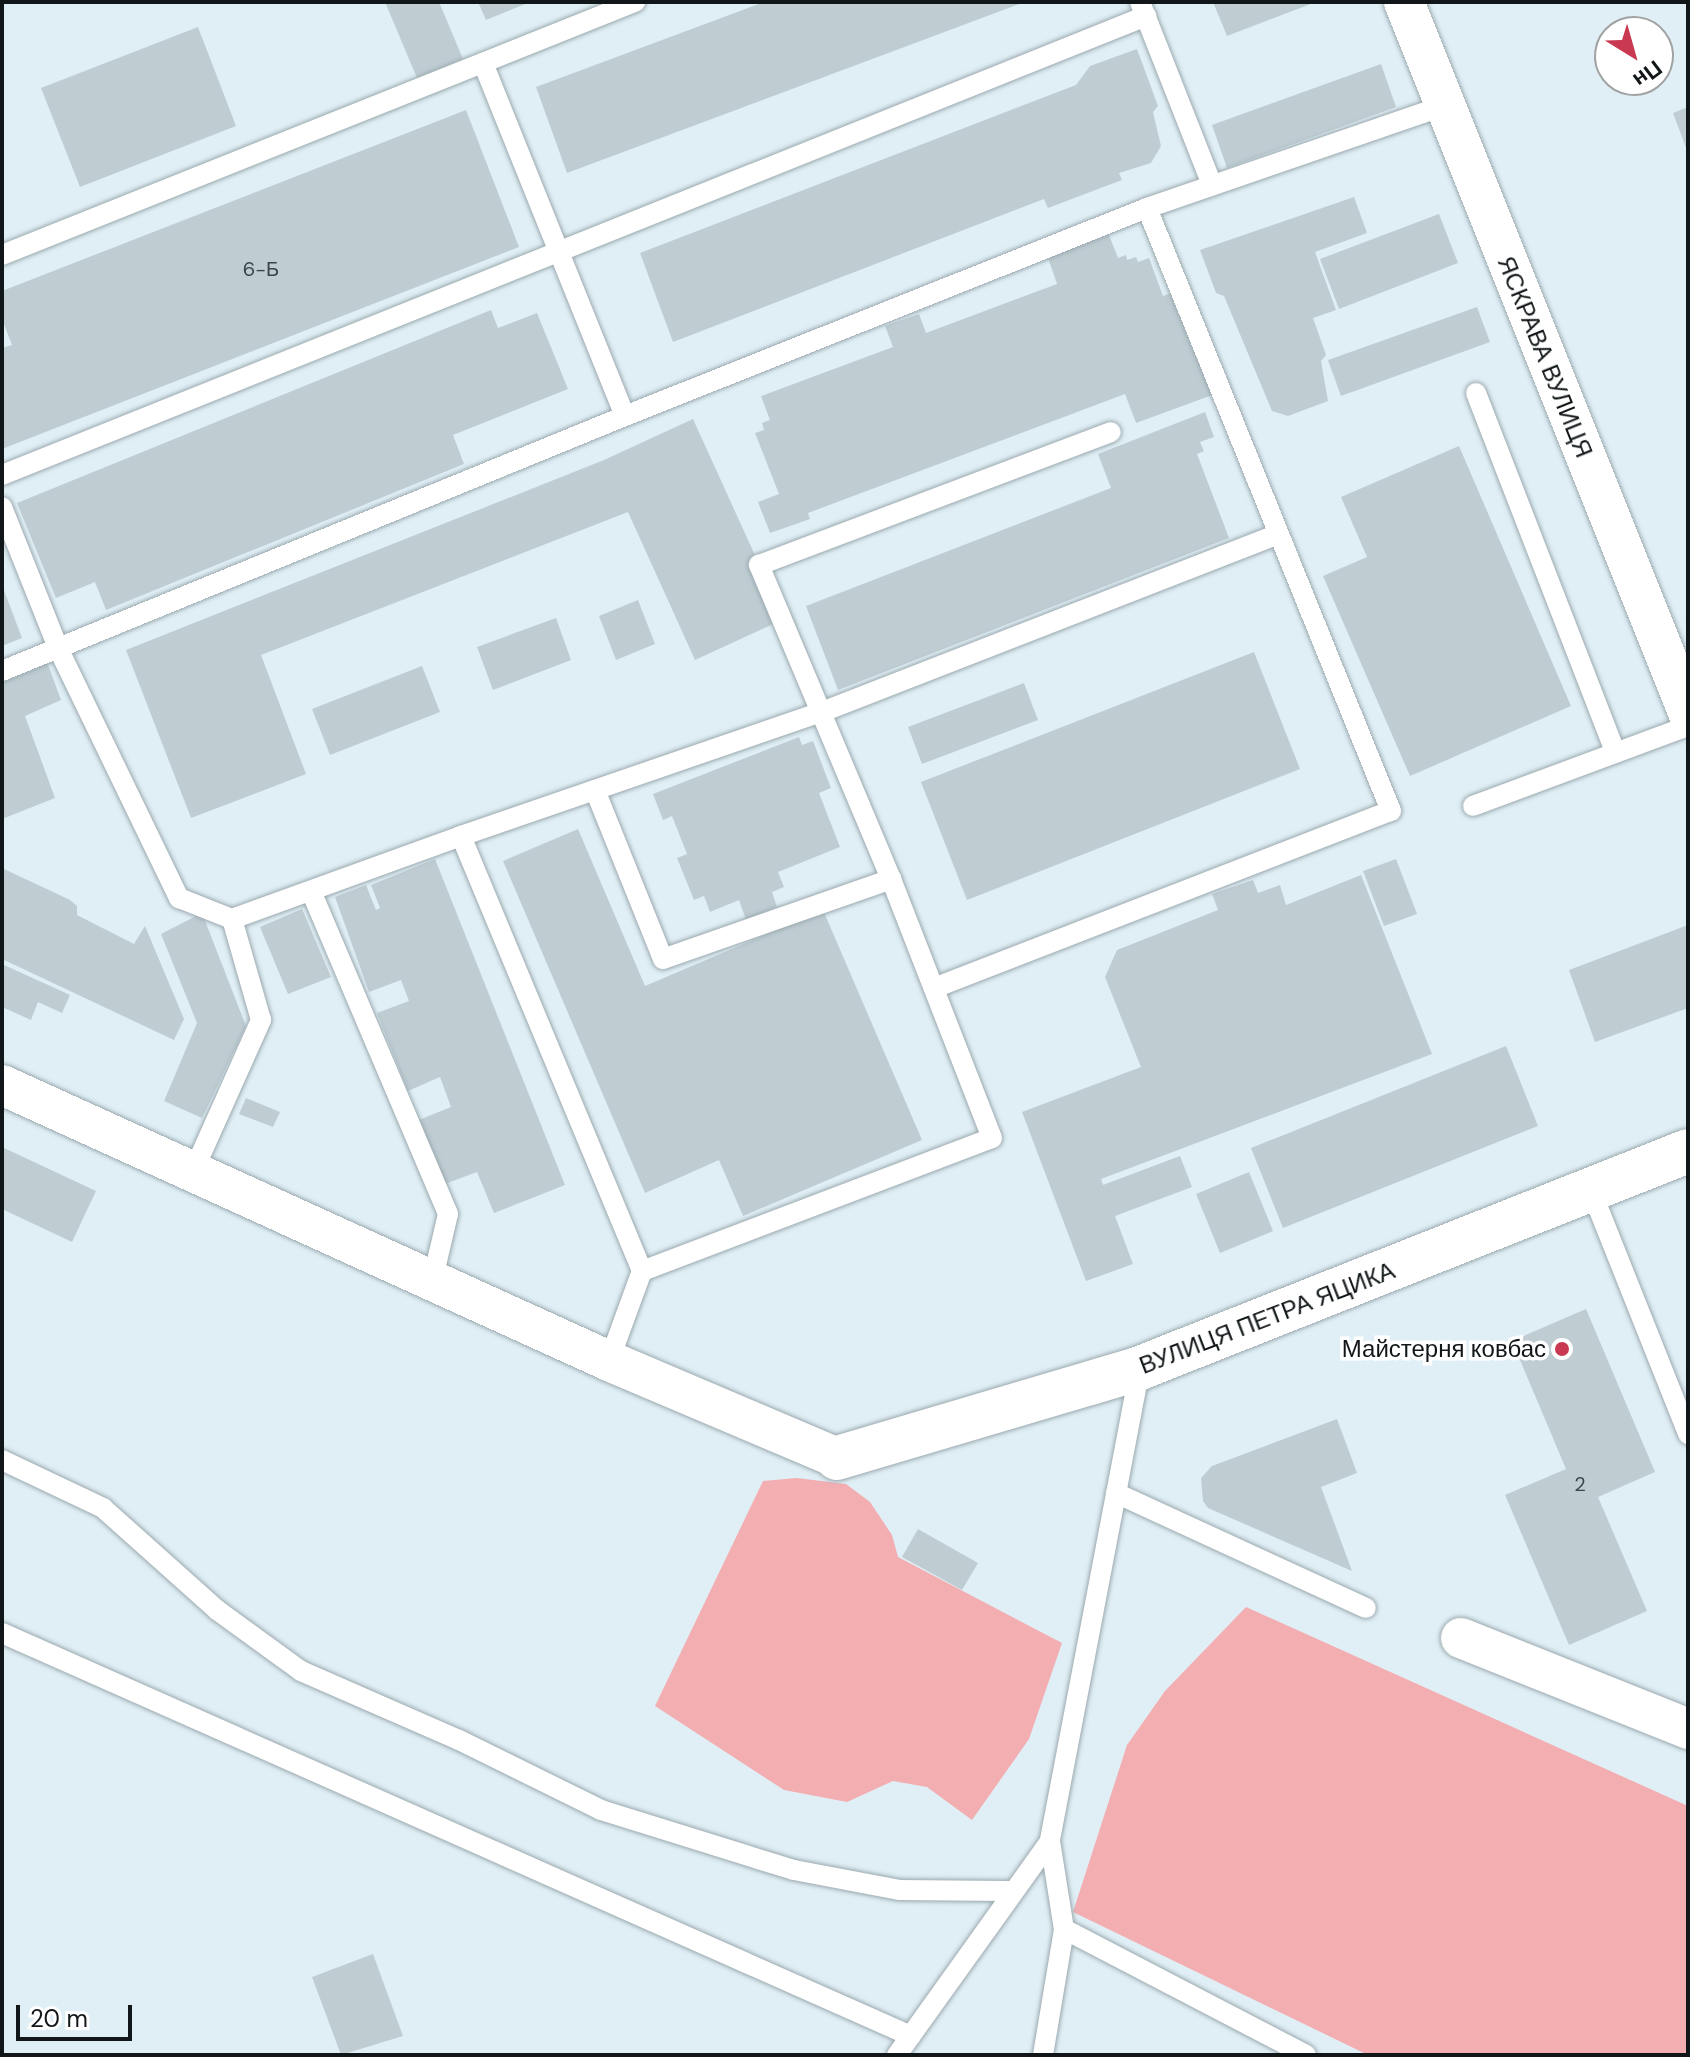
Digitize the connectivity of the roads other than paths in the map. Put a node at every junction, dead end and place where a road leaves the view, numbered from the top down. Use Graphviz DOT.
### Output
graph roads {
  1 [pos="635,2"];
  2 [pos="1404,2"];
  3 [pos="1143,9"];
  4 [pos="483,63"];
  5 [pos="1444,106"];
  6 [pos="1212,185"];
  7 [pos="1147,208"];
  8 [pos="560,254"];
  9 [pos="2,255"];
  10 [pos="1476,393"];
  11 [pos="625,416"];
  12 [pos="1111,432"];
  13 [pos="2,475"];
  14 [pos="2,507"];
  15 [pos="1277,535"];
  16 [pos="59,650"];
  17 [pos="2,671"];
  18 [pos="822,712"];
  19 [pos="1688,712"];
  20 [pos="1688,726"];
  21 [pos="1615,751"];
  22 [pos="595,790"];
  23 [pos="1473,806"];
  24 [pos="461,836"];
  25 [pos="891,879"];
  26 [pos="311,891"];
  27 [pos="232,919"];
  28 [pos="934,988"];
  29 [pos="2,1085"];
  30 [pos="1688,1151"];
  31 [pos="193,1172"];
  32 [pos="1591,1190"];
  33 [pos="642,1271"];
  34 [pos="432,1282"];
  35 [pos="609,1361"];
  36 [pos="1140,1368"];
  37 [pos="1688,1434"];
  38 [pos="837,1458"];
  39 [pos="2,1460"];
  40 [pos="1116,1493"];
  41 [pos="1366,1608"];
  42 [pos="2,1633"];
  43 [pos="1461,1638"];
  44 [pos="1688,1729"];
  45 [pos="1050,1841"];
  46 [pos="1014,1891"];
  47 [pos="1064,1929"];
  48 [pos="911,2036"];
  49 [pos="897,2055"];
  50 [pos="1043,2055"];
  51 [pos="1306,2055"];
  1 -- 4 [label="lane"];
  2 -- 5 [label="street, ЯСКРАВА ВУЛИЦЯ"];
  3 -- 6 [label="lane"];
  3 -- 8 [label="lane"];
  4 -- 8 [label="lane"];
  4 -- 9 [label="lane"];
  5 -- 6 [label="lane"];
  5 -- 19 [label="street, ЯСКРАВА ВУЛИЦЯ"];
  6 -- 7 [label="lane"];
  7 -- 11 [label="lane"];
  7 -- 15 [label="lane"];
  8 -- 11 [label="lane"];
  8 -- 13 [label="lane"];
  10 -- 21 [label="lane"];
  11 -- 16 [label="lane"];
  12 -- 18 [label="lane"];
  14 -- 16 [label="lane"];
  15 -- 18 [label="lane"];
  15 -- 28 [label="lane"];
  16 -- 17 [label="lane"];
  16 -- 27 [label="lane"];
  18 -- 22 [label="lane"];
  18 -- 25 [label="lane"];
  20 -- 21 [label="lane"];
  21 -- 23 [label="lane"];
  22 -- 24 [label="lane"];
  22 -- 25 [label="lane"];
  24 -- 26 [label="lane"];
  24 -- 33 [label="lane"];
  25 -- 28 [label="lane"];
  26 -- 27 [label="lane"];
  26 -- 34 [label="lane"];
  27 -- 31 [label="lane"];
  28 -- 33 [label="lane"];
  29 -- 31 [label="street"];
  30 -- 32 [label="street, ВУЛИЦЯ ПЕТРА ЯЦИКА"];
  31 -- 34 [label="street"];
  32 -- 36 [label="street, ВУЛИЦЯ ПЕТРА ЯЦИКА"];
  32 -- 37 [label="lane"];
  33 -- 35 [label="lane"];
  34 -- 35 [label="street"];
  35 -- 38 [label="street"];
  36 -- 38 [label="street, ВУЛИЦЯ ПЕТРА ЯЦИКА"];
  36 -- 40 [label="lane"];
  39 -- 46 [label="lane"];
  40 -- 41 [label="lane"];
  40 -- 45 [label="lane"];
  42 -- 48 [label="lane"];
  43 -- 44 [label="street"];
  45 -- 46 [label="lane"];
  45 -- 47 [label="lane"];
  46 -- 48 [label="lane"];
  47 -- 50 [label="lane"];
  47 -- 51 [label="lane"];
  48 -- 49 [label="lane"];
}
